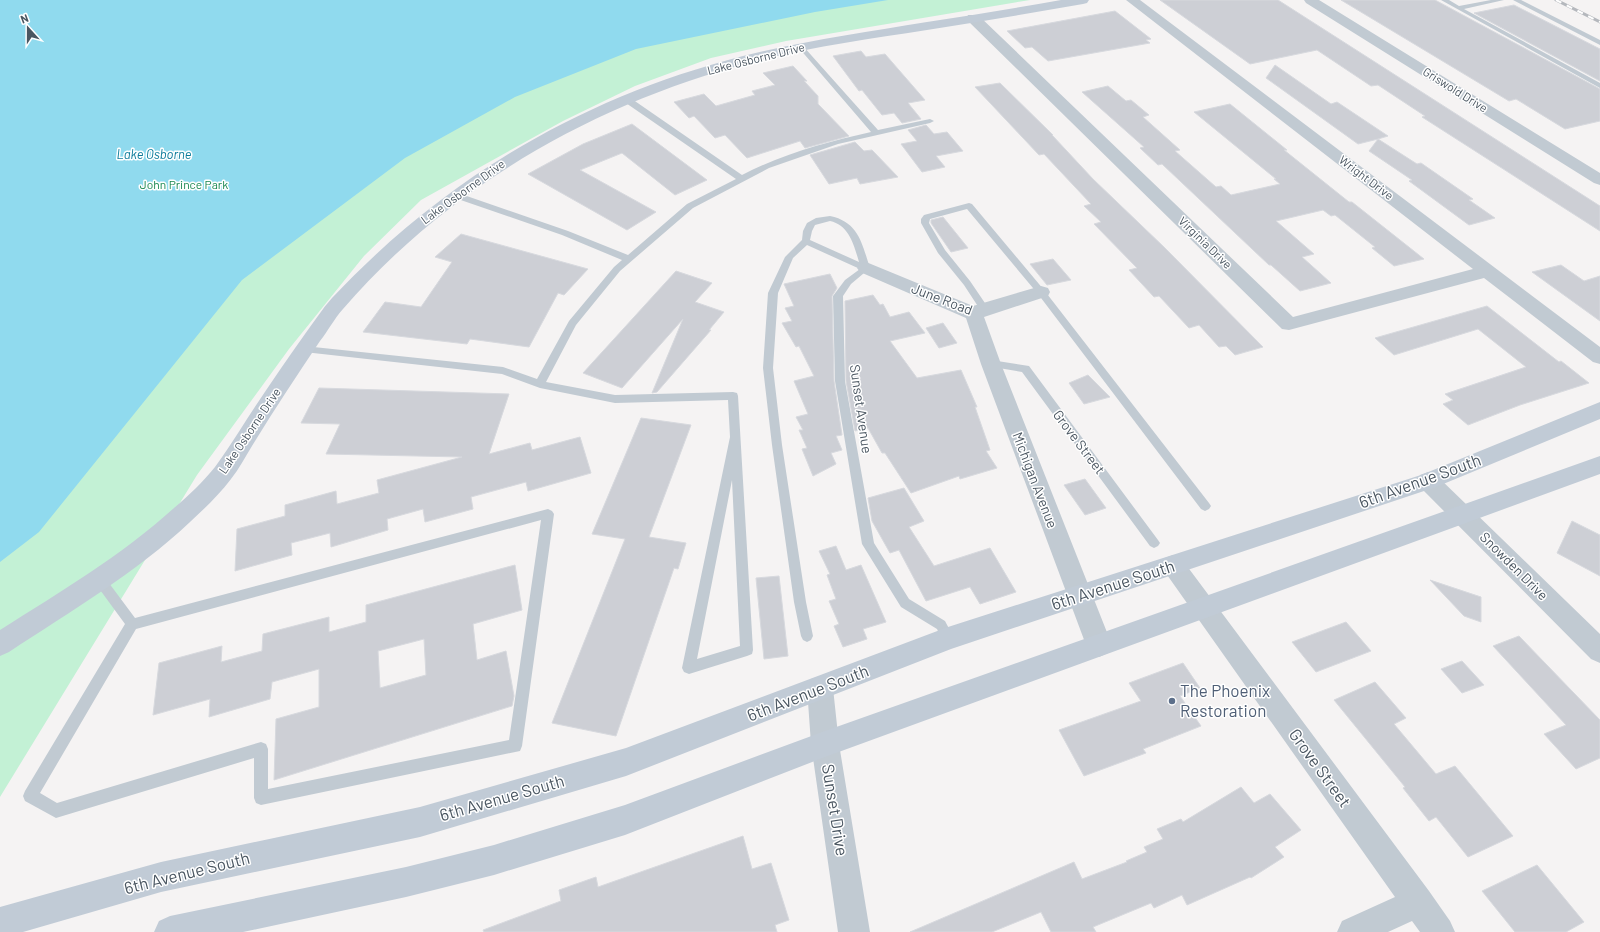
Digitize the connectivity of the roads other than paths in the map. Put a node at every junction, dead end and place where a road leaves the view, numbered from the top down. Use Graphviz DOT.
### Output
graph roads {
  1 [pos="1083,0"];
  2 [pos="1132,0"];
  3 [pos="1310,0"];
  4 [pos="1444,0"];
  5 [pos="1501,0"];
  6 [pos="1516,0"];
  7 [pos="1458,8"];
  8 [pos="973,18"];
  9 [pos="1600,43"];
  10 [pos="801,47"];
  11 [pos="1600,86"];
  12 [pos="626,99"];
  13 [pos="930,121"];
  14 [pos="876,133"];
  15 [pos="742,179"];
  16 [pos="1600,180"];
  17 [pos="455,195"];
  18 [pos="806,241"];
  19 [pos="629,258"];
  20 [pos="866,268"];
  21 [pos="1488,271"];
  22 [pos="1041,292"];
  23 [pos="979,312"];
  24 [pos="304,349"];
  25 [pos="1600,356"];
  26 [pos="991,364"];
  27 [pos="540,384"];
  28 [pos="1600,410"];
  29 [pos="735,437"];
  30 [pos="1600,465"];
  31 [pos="1428,481"];
  32 [pos="1205,506"];
  33 [pos="1463,516"];
  34 [pos="1154,543"];
  35 [pos="1173,565"];
  36 [pos="99,579"];
  37 [pos="1080,596"];
  38 [pos="1203,609"];
  39 [pos="132,624"];
  40 [pos="807,636"];
  41 [pos="948,638"];
  42 [pos="0,644"];
  43 [pos="1099,645"];
  44 [pos="1600,651"];
  45 [pos="820,688"];
  46 [pos="825,744"];
  47 [pos="1418,902"];
  48 [pos="0,923"];
  49 [pos="170,932"];
  50 [pos="854,932"];
  51 [pos="1353,932"];
  52 [pos="1439,932"];
  1 -- 8 [label="street, Lake Osborne Drive"];
  2 -- 21 [label="street, Wright Drive"];
  3 -- 16 [label="street, Griswold Drive"];
  4 -- 7 [label="lane"];
  5 -- 7 [label="lane"];
  6 -- 9 [label="lane"];
  7 -- 11 [label="lane"];
  8 -- 10 [label="street, Lake Osborne Drive"];
  8 -- 21 [label="street, Virginia Drive"];
  10 -- 12 [label="street, Lake Osborne Drive"];
  10 -- 14 [label="lane"];
  12 -- 15 [label="lane"];
  12 -- 17 [label="street, Lake Osborne Drive"];
  13 -- 14 [label="lane"];
  14 -- 15 [label="lane"];
  15 -- 19 [label="lane"];
  17 -- 19 [label="lane"];
  17 -- 24 [label="street, Lake Osborne Drive"];
  18 -- 20 [label="lane"];
  18 -- 20 [label="lane"];
  18 -- 40 [label="lane"];
  19 -- 27 [label="lane"];
  20 -- 23 [label="street, June Road"];
  20 -- 41 [label="lane, Sunset Avenue"];
  21 -- 25 [label="street, Wright Drive"];
  22 -- 23 [label="street, June Road"];
  22 -- 23 [label="lane"];
  22 -- 32 [label="lane"];
  23 -- 26 [label="street, Michigan Avenue"];
  24 -- 27 [label="lane"];
  24 -- 36 [label="street, Lake Osborne Drive"];
  26 -- 34 [label="lane, Grove Street"];
  26 -- 37 [label="street, Michigan Avenue"];
  27 -- 29 [label="lane"];
  28 -- 31 [label="street, 6th Avenue South"];
  29 -- 29 [label="lane"];
  30 -- 33 [label="street"];
  31 -- 33 [label="street, Snowden Drive"];
  31 -- 35 [label="street, 6th Avenue South"];
  33 -- 38 [label="street"];
  33 -- 44 [label="street, Snowden Drive"];
  35 -- 37 [label="street, 6th Avenue South"];
  35 -- 38 [label="street, Grove Street"];
  36 -- 39 [label="lane"];
  36 -- 42 [label="street, Lake Osborne Drive"];
  37 -- 41 [label="street, 6th Avenue South"];
  37 -- 43 [label="street, Michigan Avenue"];
  38 -- 43 [label="street"];
  38 -- 47 [label="street, Grove Street"];
  39 -- 39 [label="lane"];
  41 -- 45 [label="street, 6th Avenue South"];
  43 -- 46 [label="street"];
  45 -- 46 [label="street, Sunset Drive"];
  45 -- 48 [label="street, 6th Avenue South"];
  46 -- 49 [label="street"];
  46 -- 50 [label="street, Sunset Drive"];
  47 -- 51 [label="street"];
  47 -- 52 [label="street, Grove Street"];
}
